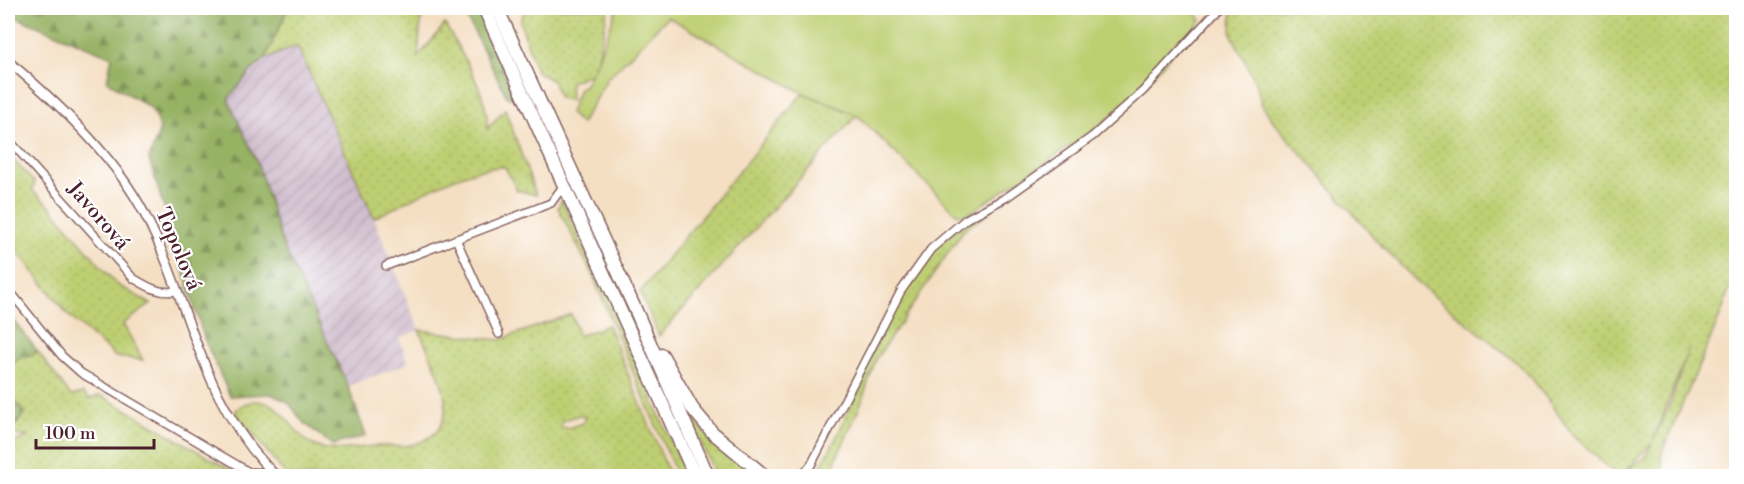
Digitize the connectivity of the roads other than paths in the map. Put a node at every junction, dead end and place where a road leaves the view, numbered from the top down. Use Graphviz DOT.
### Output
graph roads {
  1 [pos="484,8"];
  2 [pos="497,8"];
  3 [pos="1219,8"];
  4 [pos="8,61"];
  5 [pos="8,139"];
  6 [pos="564,185"];
  7 [pos="456,239"];
  8 [pos="386,266"];
  9 [pos="8,289"];
  10 [pos="176,291"];
  11 [pos="636,311"];
  12 [pos="499,334"];
  13 [pos="274,475"];
  14 [pos="695,477"];
  15 [pos="708,477"];
  16 [pos="765,477"];
  17 [pos="802,477"];
  1 -- 6 [label="highway"];
  2 -- 11 [label="highway"];
  3 -- 17 [label="street"];
  4 -- 10 [label="street, Topolová"];
  5 -- 10 [label="street, Javorová"];
  6 -- 7 [label="street"];
  6 -- 14 [label="highway"];
  7 -- 8 [label="street"];
  7 -- 12 [label="street"];
  9 -- 13 [label="street"];
  10 -- 13 [label="street, Topolová"];
  11 -- 15 [label="highway"];
  11 -- 16 [label="highway"];
}
